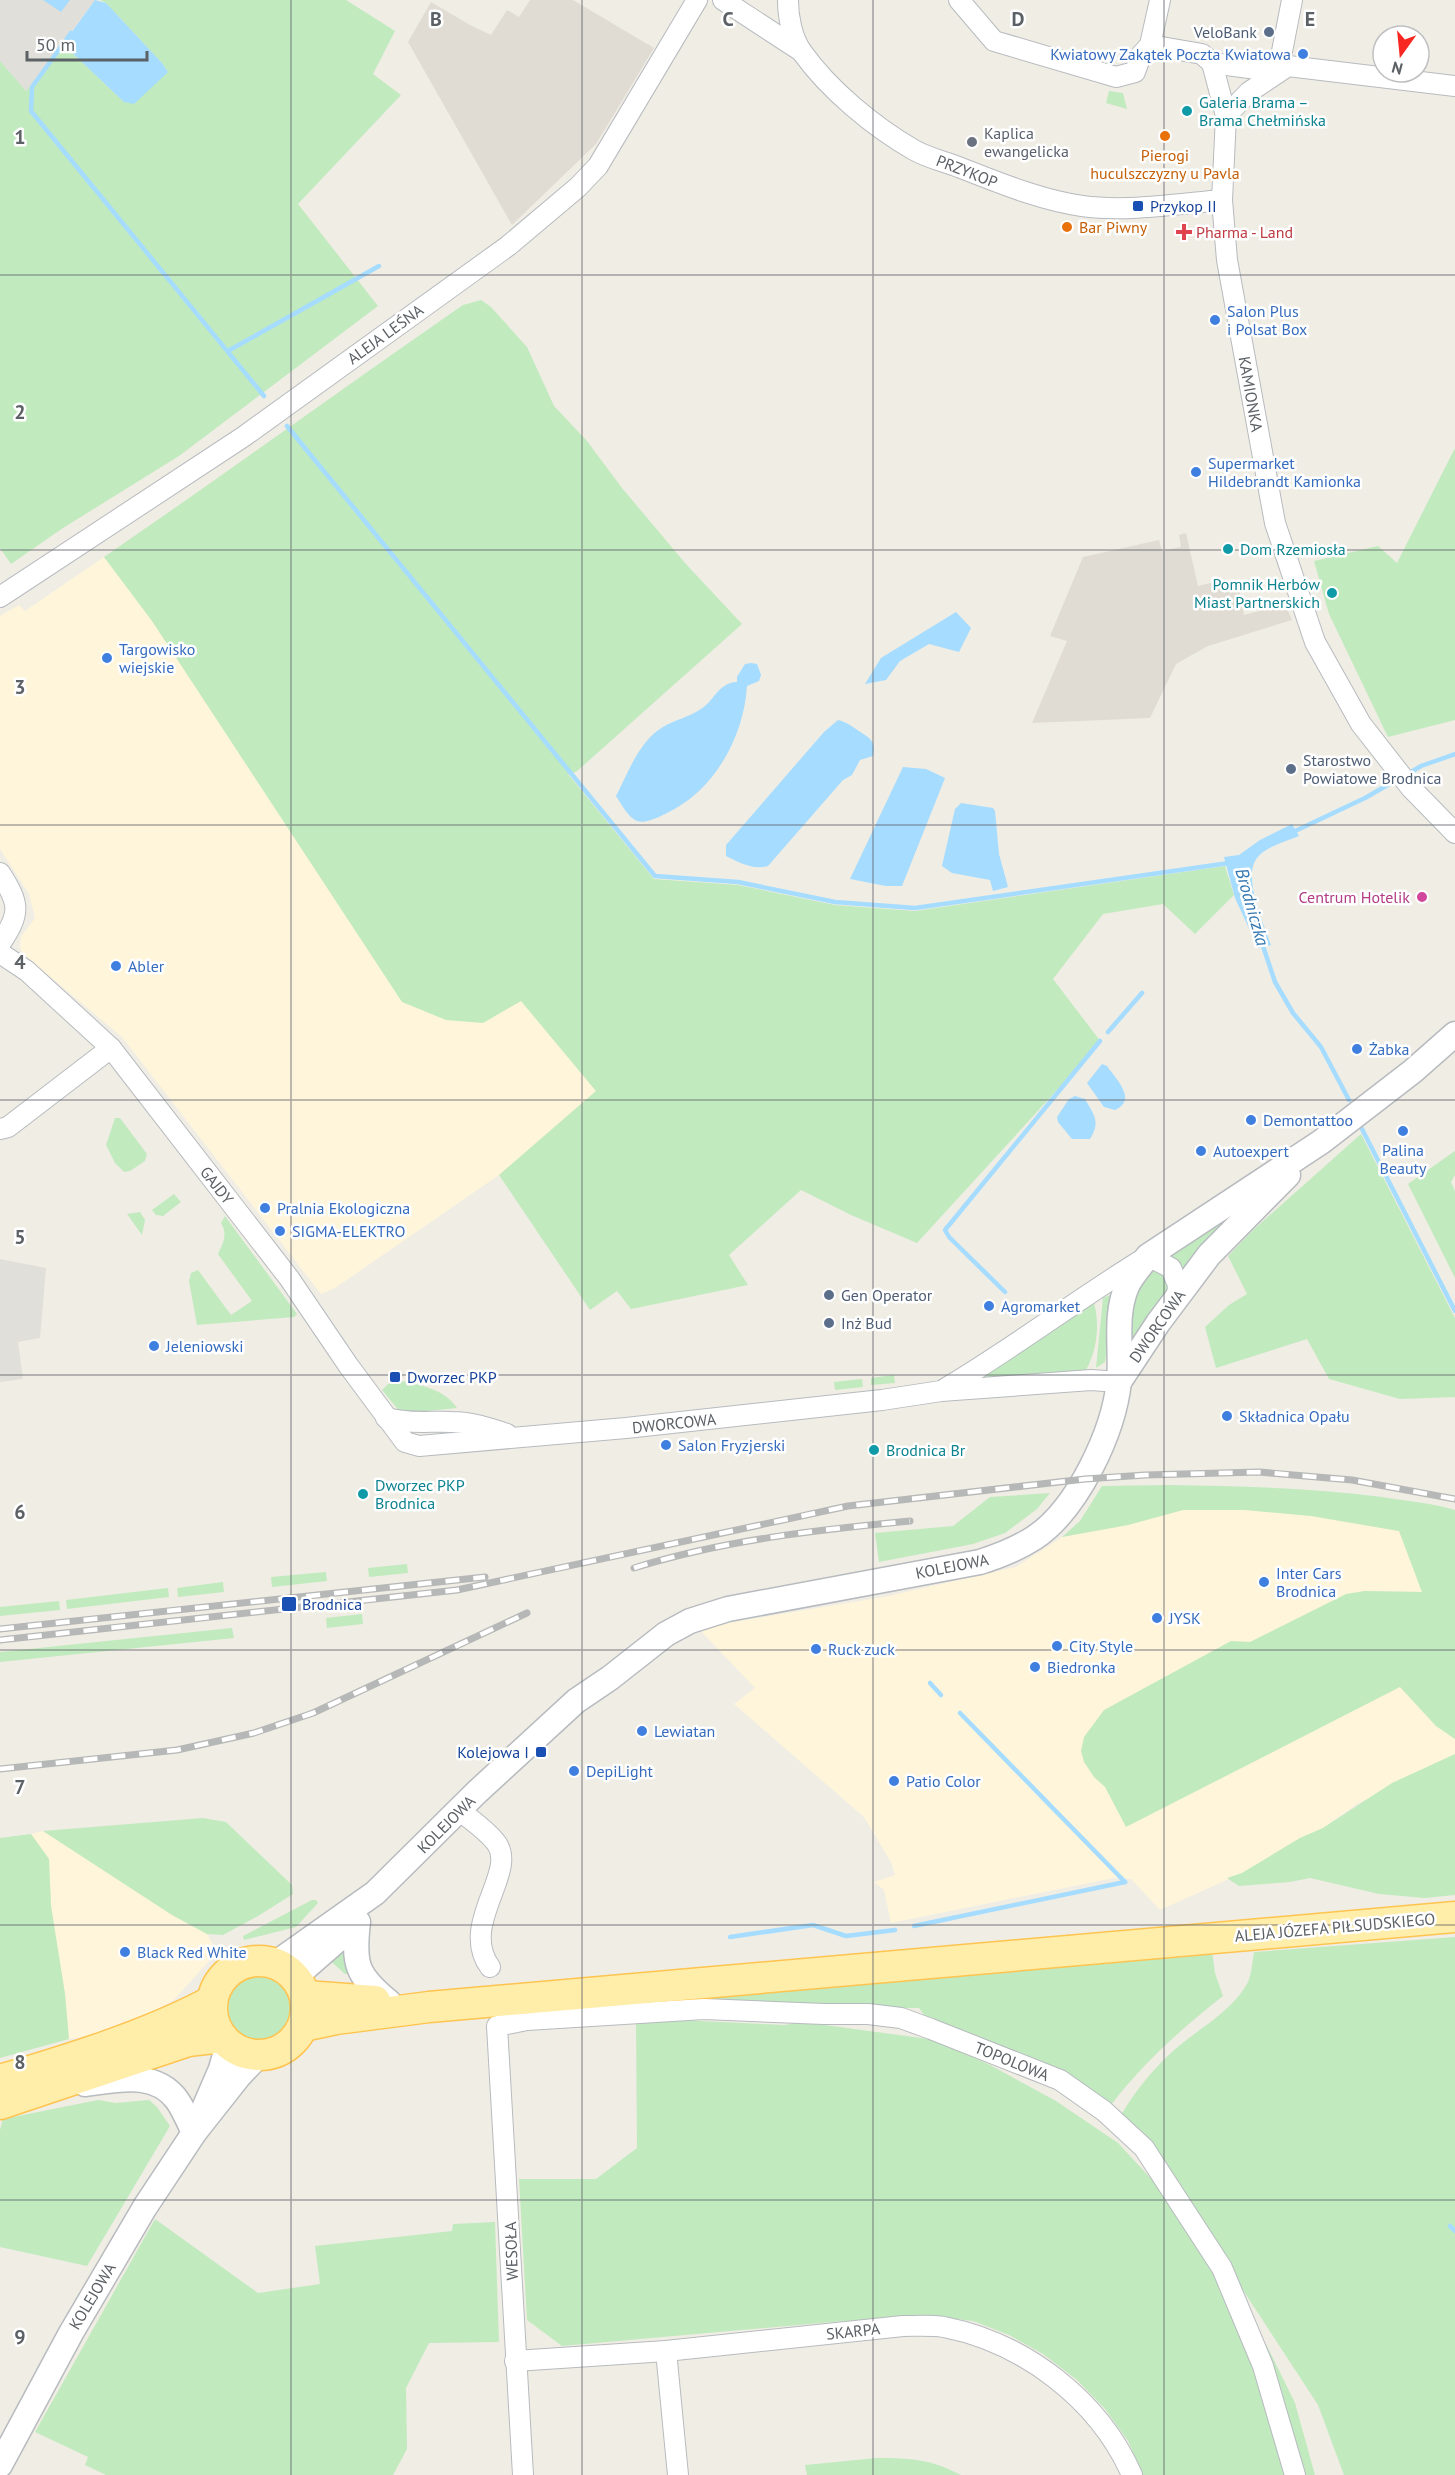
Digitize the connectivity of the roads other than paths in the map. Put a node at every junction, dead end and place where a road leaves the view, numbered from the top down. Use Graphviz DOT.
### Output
graph roads {
  1 [pos="697,0"];
  2 [pos="723,0"];
  3 [pos="788,0"];
  4 [pos="959,0"];
  5 [pos="1161,0"];
  6 [pos="1292,0"];
  7 [pos="1150,45"];
  8 [pos="801,51"];
  9 [pos="1212,63"];
  10 [pos="1278,72"];
  11 [pos="1455,86"];
  12 [pos="1226,116"];
  13 [pos="1222,200"];
  14 [pos="0,597"];
  15 [pos="1455,833"];
  16 [pos="0,873"];
  17 [pos="0,944"];
  18 [pos="0,952"];
  19 [pos="1455,1034"];
  20 [pos="111,1048"];
  21 [pos="0,1129"];
  22 [pos="1321,1142"];
  23 [pos="1148,1256"];
  24 [pos="1177,1297"];
  25 [pos="1119,1382"];
  26 [pos="941,1391"];
  27 [pos="386,1418"];
  28 [pos="464,1815"];
  29 [pos="1455,1917"];
  30 [pos="358,1922"];
  31 [pos="490,1967"];
  32 [pos="292,1979"];
  33 [pos="212,2001"];
  34 [pos="390,2002"];
  35 [pos="429,2007"];
  36 [pos="303,2026"];
  37 [pos="498,2026"];
  38 [pos="225,2040"];
  39 [pos="259,2055"];
  40 [pos="0,2080"];
  41 [pos="50,2088"];
  42 [pos="0,2104"];
  43 [pos="195,2133"];
  44 [pos="666,2351"];
  45 [pos="515,2361"];
  46 [pos="0,2465"];
  47 [pos="523,2475"];
  48 [pos="678,2475"];
  49 [pos="1132,2475"];
  50 [pos="1296,2475"];
  1 -- 14 [label="street, ALEJA LEŚNA"];
  2 -- 8 [label="street"];
  3 -- 8 [label="street, PRZYKOP"];
  4 -- 7 [label="street"];
  5 -- 7 [label="street"];
  6 -- 10 [label="street"];
  7 -- 9 [label="street"];
  8 -- 13 [label="street, PRZYKOP"];
  9 -- 10 [label="street"];
  9 -- 12 [label="street, KAMIONKA"];
  10 -- 11 [label="street"];
  10 -- 12 [label="street"];
  12 -- 13 [label="street, KAMIONKA"];
  13 -- 15 [label="street, KAMIONKA"];
  16 -- 17 [label="street"];
  18 -- 20 [label="street, GAJDY"];
  19 -- 22 [label="street, DWORCOWA"];
  20 -- 21 [label="street"];
  20 -- 27 [label="street, GAJDY"];
  22 -- 23 [label="street, DWORCOWA"];
  22 -- 24 [label="street, DWORCOWA"];
  23 -- 24 [label="street"];
  23 -- 25 [label="street, KOLEJOWA"];
  23 -- 26 [label="street, DWORCOWA"];
  24 -- 25 [label="street, DWORCOWA"];
  25 -- 26 [label="street, DWORCOWA"];
  25 -- 28 [label="street, KOLEJOWA"];
  26 -- 27 [label="street, DWORCOWA"];
  28 -- 30 [label="street, KOLEJOWA"];
  28 -- 31 [label="street"];
  28 -- 32 [label="street, KOLEJOWA"];
  29 -- 35 [label="main road, ALEJA JÓZEFA PIŁSUDSKIEGO"];
  30 -- 32 [label="street, KOLEJOWA"];
  30 -- 34 [label="street"];
  32 -- 33 [label="main road"];
  32 -- 34 [label="main road"];
  32 -- 36 [label="main road"];
  33 -- 38 [label="main road"];
  33 -- 40 [label="main road"];
  34 -- 35 [label="main road"];
  35 -- 36 [label="main road"];
  36 -- 39 [label="main road"];
  37 -- 45 [label="street, WESOŁA"];
  37 -- 50 [label="street, TOPOLOWA"];
  38 -- 39 [label="main road"];
  38 -- 41 [label="main road"];
  38 -- 43 [label="street, KOLEJOWA"];
  39 -- 43 [label="street, KOLEJOWA"];
  41 -- 42 [label="main road"];
  41 -- 43 [label="street"];
  43 -- 46 [label="street, KOLEJOWA"];
  44 -- 45 [label="street, SKARPA"];
  44 -- 48 [label="street"];
  44 -- 49 [label="street, SKARPA"];
  45 -- 47 [label="street, WESOŁA"];
}
